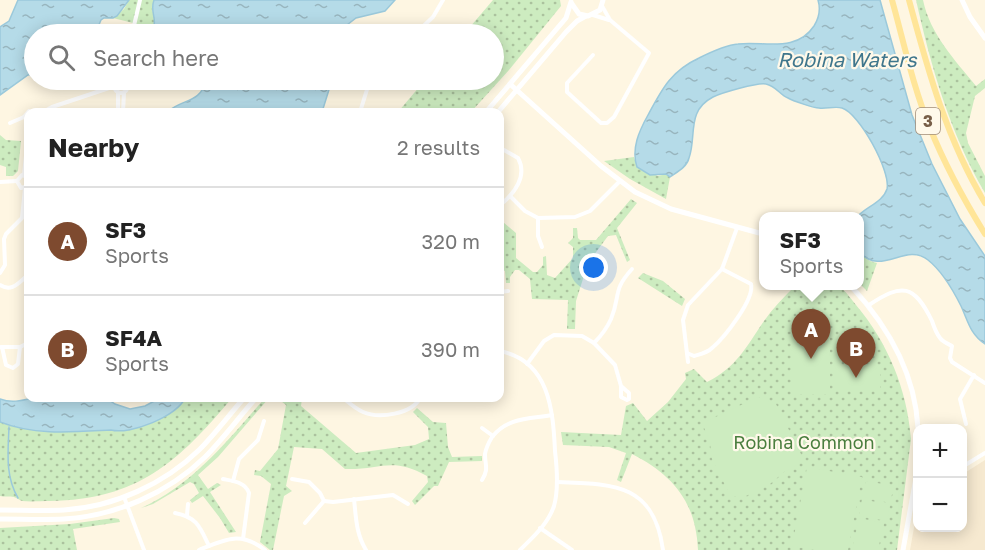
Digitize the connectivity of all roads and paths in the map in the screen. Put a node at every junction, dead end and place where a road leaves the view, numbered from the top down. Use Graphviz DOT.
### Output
graph roads {
  1 [pos="140,0"];
  2 [pos="443,0"];
  3 [pos="892,0"];
  4 [pos="909,0"];
  5 [pos="962,0"];
  6 [pos="571,1"];
  7 [pos="602,3"];
  8 [pos="589,16"];
  9 [pos="610,20"];
  10 [pos="134,24"];
  11 [pos="426,24"];
  12 [pos="985,38"];
  13 [pos="593,55"];
  14 [pos="510,84"];
  15 [pos="103,90"];
  16 [pos="367,90"];
  17 [pos="517,90"];
  18 [pos="118,92"];
  19 [pos="125,92"];
  20 [pos="50,108"];
  21 [pos="118,108"];
  22 [pos="123,108"];
  23 [pos="361,108"];
  24 [pos="489,108"];
  25 [pos="501,108"];
  26 [pos="24,119"];
  27 [pos="10,123"];
  28 [pos="504,150"];
  29 [pos="24,176"];
  30 [pos="0,182"];
  31 [pos="17,182"];
  32 [pos="619,182"];
  33 [pos="24,187"];
  34 [pos="510,196"];
  35 [pos="504,201"];
  36 [pos="985,203"];
  37 [pos="24,206"];
  38 [pos="538,218"];
  39 [pos="737,228"];
  40 [pos="759,233"];
  41 [pos="985,234"];
  42 [pos="542,247"];
  43 [pos="633,269"];
  44 [pos="722,269"];
  45 [pos="0,273"];
  46 [pos="24,278"];
  47 [pos="0,285"];
  48 [pos="856,290"];
  49 [pos="508,291"];
  50 [pos="504,292"];
  51 [pos="869,304"];
  52 [pos="594,343"];
  53 [pos="24,344"];
  54 [pos="20,346"];
  55 [pos="1,347"];
  56 [pos="504,353"];
  57 [pos="686,353"];
  58 [pos="688,362"];
  59 [pos="527,363"];
  60 [pos="974,375"];
  61 [pos="985,383"];
  62 [pos="621,386"];
  63 [pos="241,402"];
  64 [pos="253,402"];
  65 [pos="348,402"];
  66 [pos="418,402"];
  67 [pos="552,415"];
  68 [pos="264,421"];
  69 [pos="917,424"];
  70 [pos="966,424"];
  71 [pos="482,429"];
  72 [pos="493,436"];
  73 [pos="985,453"];
  74 [pos="967,464"];
  75 [pos="916,478"];
  76 [pos="223,479"];
  77 [pos="292,479"];
  78 [pos="482,480"];
  79 [pos="233,481"];
  80 [pos="556,482"];
  81 [pos="124,497"];
  82 [pos="354,499"];
  83 [pos="324,501"];
  84 [pos="188,504"];
  85 [pos="408,504"];
  86 [pos="127,506"];
  87 [pos="0,510"];
  88 [pos="175,513"];
  89 [pos="187,515"];
  90 [pos="0,519"];
  91 [pos="305,523"];
  92 [pos="540,528"];
  93 [pos="243,539"];
  94 [pos="209,546"];
  95 [pos="144,550"];
  96 [pos="199,550"];
  97 [pos="265,550"];
  98 [pos="366,550"];
  99 [pos="520,550"];
  100 [pos="572,550"];
  101 [pos="663,550"];
  102 [pos="903,550"];
  1 -- 10 [label="street"];
  2 -- 11 [label="street"];
  3 -- 41 [label="main road, 3"];
  4 -- 36 [label="main road, 3"];
  5 -- 12 [label="main road"];
  6 -- 8 [label="main road"];
  6 -- 14 [label="main road"];
  7 -- 8 [label="main road"];
  7 -- 9 [label="street"];
  8 -- 9 [label="street"];
  8 -- 17 [label="main road"];
  9 -- 13 [label="street"];
  14 -- 17 [label="main road"];
  14 -- 24 [label="main road"];
  15 -- 20 [label="street"];
  16 -- 23 [label="street"];
  17 -- 25 [label="main road"];
  17 -- 32 [label="main road"];
  18 -- 19 [label="street"];
  18 -- 21 [label="street"];
  19 -- 22 [label="street"];
  26 -- 27 [label="street"];
  28 -- 34 [label="street"];
  29 -- 31 [label="street"];
  30 -- 31 [label="street"];
  31 -- 33 [label="street"];
  32 -- 38 [label="street"];
  32 -- 39 [label="main road"];
  34 -- 35 [label="street"];
  34 -- 38 [label="street"];
  37 -- 45 [label="street"];
  38 -- 42 [label="street"];
  39 -- 40 [label="main road"];
  39 -- 44 [label="street"];
  43 -- 52 [label="street"];
  44 -- 57 [label="street"];
  44 -- 57 [label="street"];
  46 -- 47 [label="street"];
  48 -- 51 [label="main road"];
  49 -- 50 [label="street"];
  51 -- 60 [label="street"];
  51 -- 69 [label="main road"];
  52 -- 59 [label="street"];
  52 -- 62 [label="street"];
  53 -- 54 [label="street"];
  54 -- 55 [label="street"];
  54 -- 55 [label="street"];
  56 -- 59 [label="street"];
  57 -- 58 [label="street"];
  59 -- 67 [label="street"];
  60 -- 61 [label="street"];
  60 -- 70 [label="street"];
  63 -- 81 [label="main road"];
  64 -- 86 [label="main road"];
  65 -- 66 [label="street"];
  67 -- 72 [label="street"];
  67 -- 80 [label="street"];
  68 -- 79 [label="street"];
  71 -- 72 [label="street"];
  72 -- 78 [label="street"];
  73 -- 74 [label="street"];
  75 -- 102 [label="main road"];
  76 -- 79 [label="street"];
  77 -- 83 [label="street"];
  79 -- 93 [label="street"];
  80 -- 92 [label="street"];
  80 -- 101 [label="street"];
  81 -- 86 [label="street"];
  81 -- 87 [label="main road"];
  82 -- 83 [label="street"];
  82 -- 85 [label="street"];
  82 -- 98 [label="street"];
  83 -- 91 [label="street"];
  84 -- 89 [label="street"];
  86 -- 90 [label="main road"];
  86 -- 95 [label="street"];
  88 -- 89 [label="street"];
  89 -- 94 [label="street"];
  92 -- 99 [label="street"];
  92 -- 100 [label="street"];
  93 -- 94 [label="street"];
  93 -- 97 [label="street"];
  94 -- 96 [label="street"];
}
